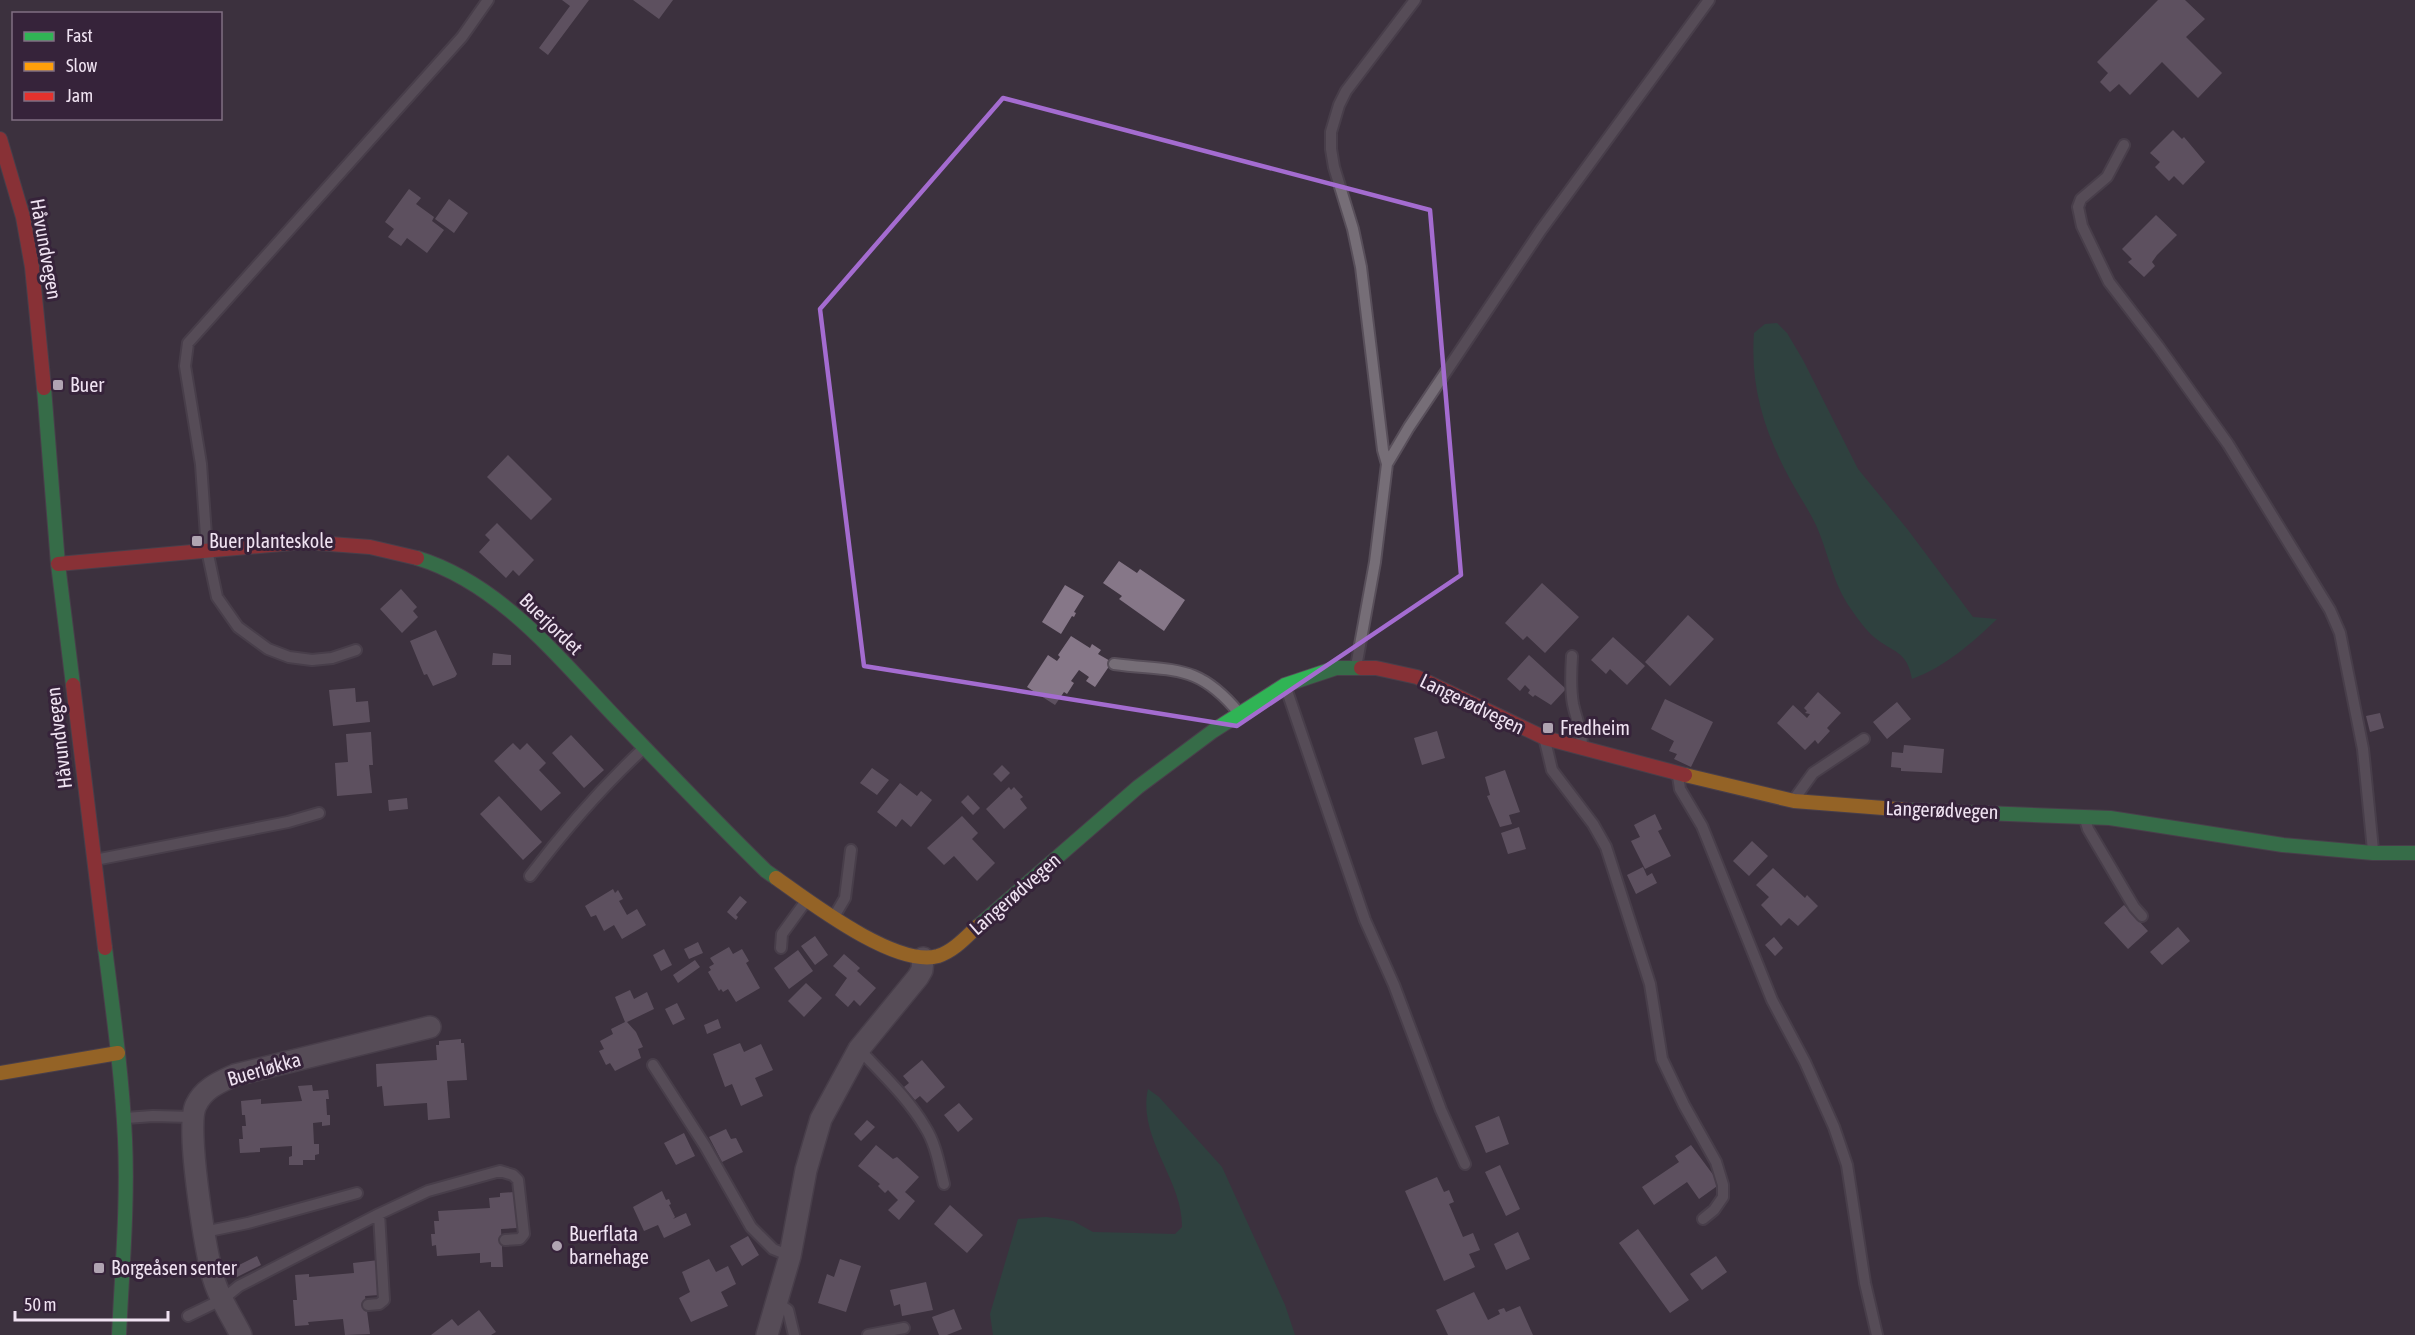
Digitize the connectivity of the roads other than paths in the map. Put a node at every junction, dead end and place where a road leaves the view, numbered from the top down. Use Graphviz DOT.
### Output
graph roads {
  1 [pos="488,0"];
  2 [pos="1415,0"];
  3 [pos="1709,0"];
  4 [pos="0,139"];
  5 [pos="2124,146"];
  6 [pos="1387,464"];
  7 [pos="207,550"];
  8 [pos="58,564"];
  9 [pos="356,651"];
  10 [pos="1572,656"];
  11 [pos="1114,664"];
  12 [pos="1356,668"];
  13 [pos="1285,685"];
  14 [pos="1239,713"];
  15 [pos="1545,738"];
  16 [pos="1864,739"];
  17 [pos="645,747"];
  18 [pos="1582,749"];
  19 [pos="1677,773"];
  20 [pos="1794,801"];
  21 [pos="319,813"];
  22 [pos="2085,816"];
  23 [pos="852,850"];
  24 [pos="2373,853"];
  25 [pos="2415,854"];
  26 [pos="95,860"];
  27 [pos="531,876"];
  28 [pos="807,901"];
  29 [pos="2142,916"];
  30 [pos="833,918"];
  31 [pos="781,948"];
  32 [pos="924,958"];
  33 [pos="430,1027"];
  34 [pos="859,1049"];
  35 [pos="118,1053"];
  36 [pos="653,1065"];
  37 [pos="0,1073"];
  38 [pos="192,1117"];
  39 [pos="123,1118"];
  40 [pos="1465,1164"];
  41 [pos="944,1184"];
  42 [pos="357,1193"];
  43 [pos="379,1214"];
  44 [pos="1703,1219"];
  45 [pos="204,1232"];
  46 [pos="505,1240"];
  47 [pos="790,1256"];
  48 [pos="223,1299"];
  49 [pos="778,1303"];
  50 [pos="368,1305"];
  51 [pos="188,1316"];
  52 [pos="904,1328"];
  53 [pos="119,1335"];
  54 [pos="241,1335"];
  55 [pos="767,1335"];
  56 [pos="794,1335"];
  57 [pos="868,1335"];
  58 [pos="1877,1335"];
  1 -- 7 [label="lane"];
  2 -- 6 [label="lane"];
  3 -- 6 [label="lane"];
  4 -- 8 [label="main road, Håvundvegen"];
  5 -- 24 [label="lane"];
  6 -- 12 [label="lane"];
  7 -- 8 [label="main road, Buerjordet"];
  7 -- 9 [label="lane"];
  7 -- 17 [label="main road, Buerjordet"];
  8 -- 26 [label="main road, Håvundvegen"];
  10 -- 18 [label="lane"];
  11 -- 14 [label="lane"];
  12 -- 13 [label="main road, Langerødvegen"];
  12 -- 15 [label="main road, Langerødvegen"];
  13 -- 14 [label="main road, Langerødvegen"];
  13 -- 40 [label="lane"];
  14 -- 32 [label="main road, Langerødvegen"];
  15 -- 18 [label="main road, Langerødvegen"];
  15 -- 44 [label="lane"];
  16 -- 20 [label="lane"];
  17 -- 27 [label="lane"];
  17 -- 28 [label="main road, Buerjordet"];
  18 -- 19 [label="main road, Langerødvegen"];
  19 -- 20 [label="main road, Langerødvegen"];
  19 -- 58 [label="lane"];
  20 -- 22 [label="main road, Langerødvegen"];
  21 -- 26 [label="lane"];
  22 -- 24 [label="main road, Langerødvegen"];
  22 -- 29 [label="lane"];
  23 -- 30 [label="lane"];
  24 -- 25 [label="main road, Langerødvegen"];
  26 -- 35 [label="main road, Håvundvegen"];
  28 -- 30 [label="main road, Buerjordet"];
  28 -- 31 [label="lane"];
  30 -- 32 [label="main road, Buerjordet"];
  32 -- 34 [label="street"];
  33 -- 38 [label="street, Buerløkka"];
  34 -- 41 [label="lane"];
  34 -- 47 [label="street"];
  35 -- 37 [label="main road"];
  35 -- 39 [label="main road, Håvundvegen"];
  36 -- 47 [label="lane"];
  38 -- 39 [label="lane"];
  38 -- 45 [label="street"];
  39 -- 53 [label="main road, Håvundvegen"];
  42 -- 45 [label="lane"];
  43 -- 46 [label="lane"];
  43 -- 48 [label="lane"];
  43 -- 50 [label="lane"];
  45 -- 48 [label="street"];
  47 -- 49 [label="street"];
  48 -- 51 [label="lane"];
  48 -- 54 [label="street"];
  49 -- 55 [label="street"];
  49 -- 56 [label="lane"];
  52 -- 57 [label="lane"];
}
